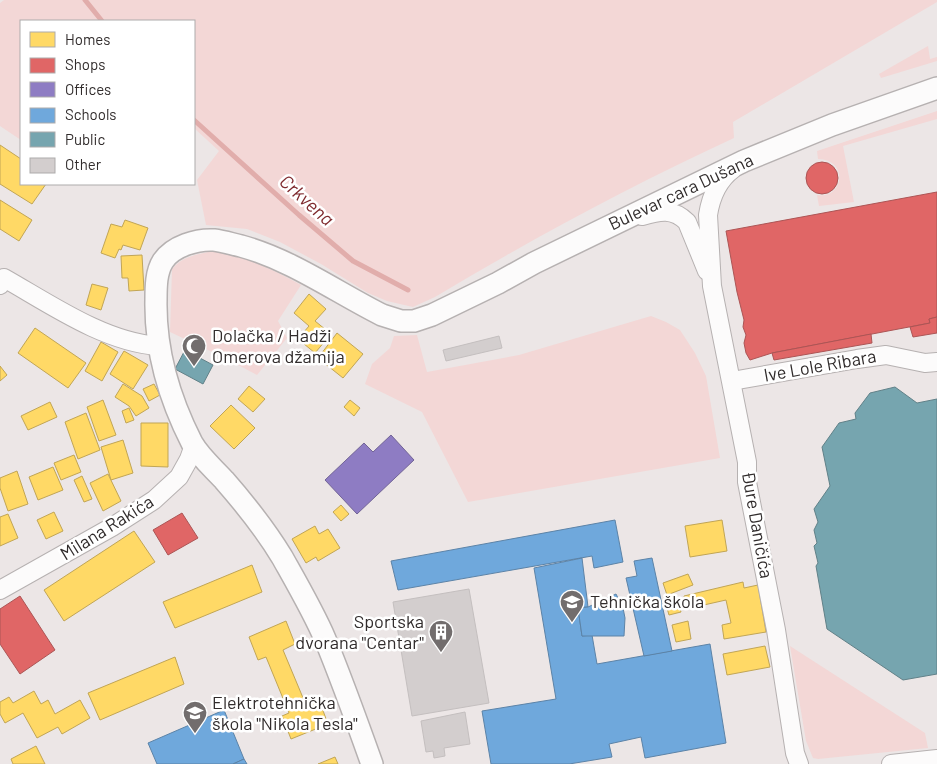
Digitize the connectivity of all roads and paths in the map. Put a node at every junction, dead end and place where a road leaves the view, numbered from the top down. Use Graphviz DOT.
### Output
graph roads {
  1 [pos="937,88"];
  2 [pos="744,161"];
  3 [pos="617,222"];
  4 [pos="2,282"];
  5 [pos="712,286"];
  6 [pos="158,346"];
  7 [pos="937,362"];
  8 [pos="732,381"];
  9 [pos="194,445"];
  10 [pos="0,590"];
  11 [pos="937,760"];
  12 [pos="372,764"];
  13 [pos="799,764"];
  14 [pos="891,764"];
  1 -- 2 [label="street, Bulevar cara Dušana"];
  2 -- 3 [label="street, Bulevar cara Dušana"];
  2 -- 5 [label="street, Đure Daničića"];
  3 -- 5 [label="street, Đure Daničića"];
  3 -- 6 [label="street, Bulevar cara Dušana"];
  4 -- 6 [label="street"];
  5 -- 8 [label="street, Đure Daničića"];
  6 -- 9 [label="street, Bulevar cara Dušana"];
  7 -- 8 [label="street, Ive Lole Ribara"];
  8 -- 13 [label="street, Đure Daničića"];
  9 -- 10 [label="street, Milana Rakića"];
  9 -- 12 [label="street, Bulevar cara Dušana"];
  11 -- 14 [label="street"];
}
